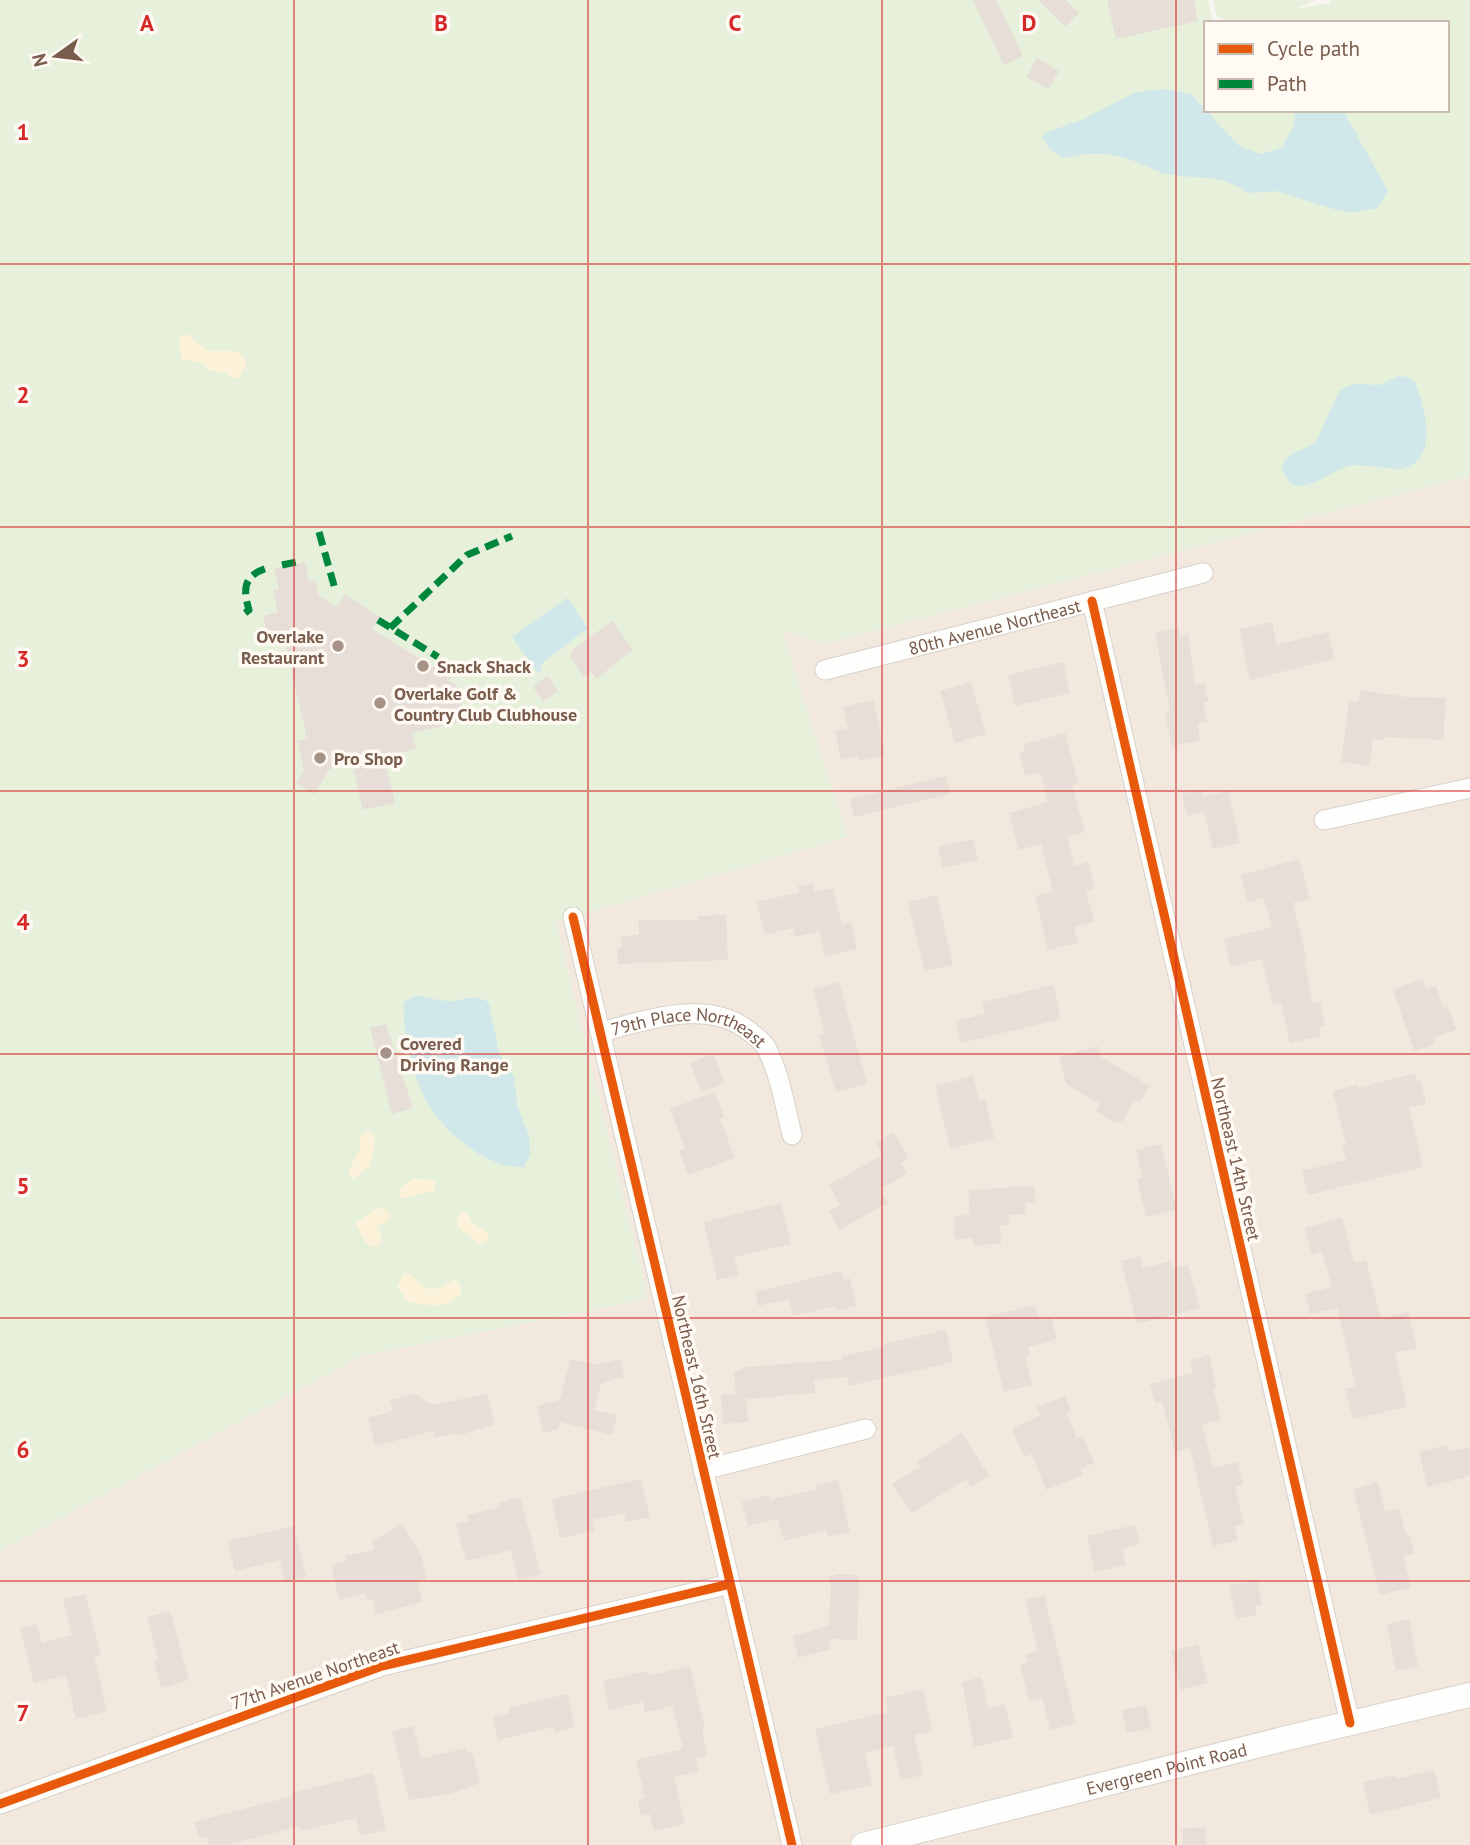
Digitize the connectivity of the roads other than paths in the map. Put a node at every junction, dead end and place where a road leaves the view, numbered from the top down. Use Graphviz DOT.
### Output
graph roads {
  1 [pos="1203,573"];
  2 [pos="1091,601"];
  3 [pos="825,670"];
  4 [pos="1470,788"];
  5 [pos="1324,820"];
  6 [pos="573,917"];
  7 [pos="600,1032"];
  8 [pos="792,1135"];
  9 [pos="866,1429"];
  10 [pos="703,1470"];
  11 [pos="730,1584"];
  12 [pos="1470,1695"];
  13 [pos="1350,1723"];
  14 [pos="0,1804"];
  15 [pos="792,1845"];
  16 [pos="863,1845"];
  1 -- 2 [label="street, 80th Avenue Northeast"];
  2 -- 3 [label="street, 80th Avenue Northeast"];
  2 -- 13 [label="street, Northeast 14th Street"];
  4 -- 5 [label="street"];
  6 -- 7 [label="street, Northeast 16th Street"];
  7 -- 8 [label="street, 79th Place Northeast"];
  7 -- 10 [label="street, Northeast 16th Street"];
  9 -- 10 [label="street"];
  10 -- 11 [label="street, Northeast 16th Street"];
  11 -- 14 [label="street, 77th Avenue Northeast"];
  11 -- 15 [label="street, Northeast 16th Street"];
  12 -- 13 [label="street, Evergreen Point Road"];
  13 -- 16 [label="street, Evergreen Point Road"];
}
